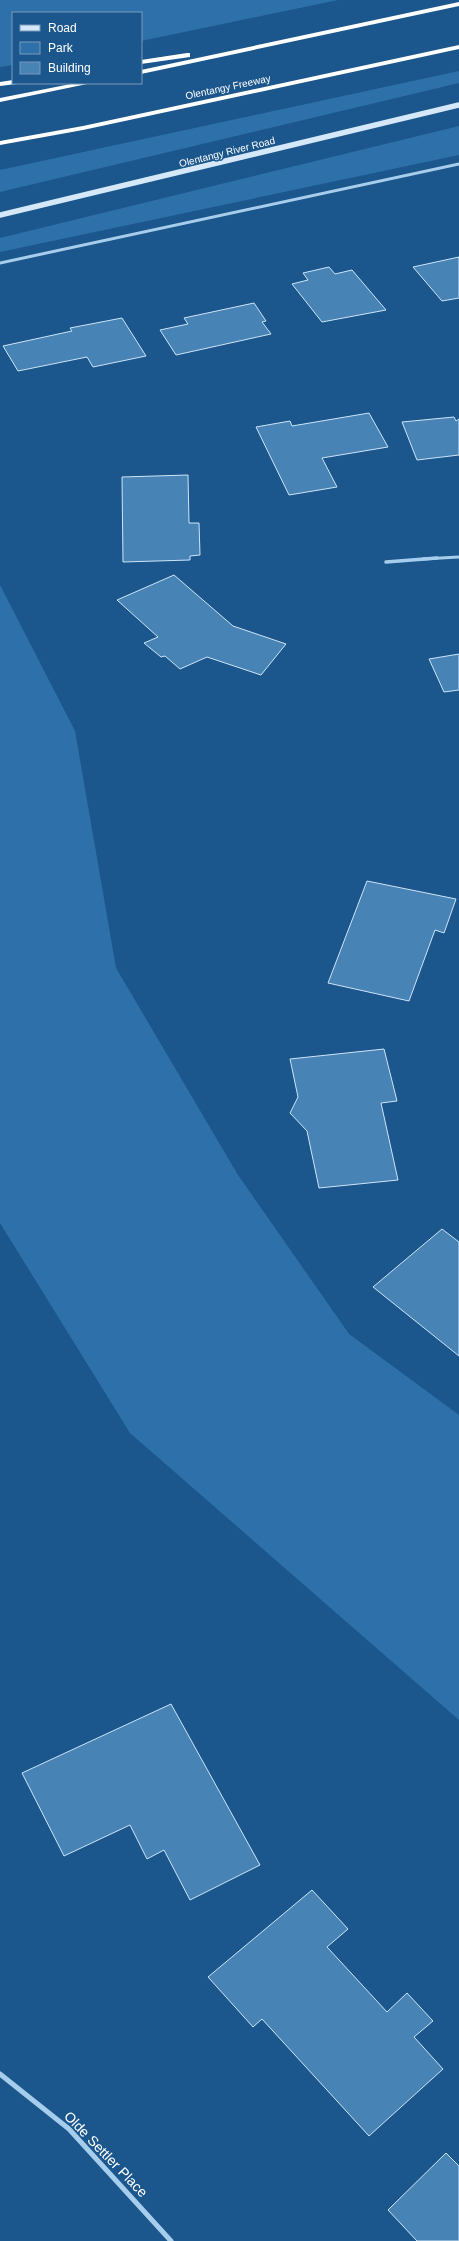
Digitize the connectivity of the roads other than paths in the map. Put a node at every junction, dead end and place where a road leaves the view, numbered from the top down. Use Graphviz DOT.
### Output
graph roads {
  1 [pos="459,4"];
  2 [pos="337,32"];
  3 [pos="459,47"];
  4 [pos="142,62"];
  5 [pos="142,72"];
  6 [pos="12,82"];
  7 [pos="0,84"];
  8 [pos="83,84"];
  9 [pos="0,100"];
  10 [pos="459,105"];
  11 [pos="0,143"];
  12 [pos="459,164"];
  13 [pos="0,215"];
  14 [pos="0,263"];
  15 [pos="459,557"];
  16 [pos="386,562"];
  17 [pos="0,2074"];
  18 [pos="171,2241"];
  1 -- 2 [label="highway"];
  2 -- 4 [label="highway"];
  2 -- 5 [label="highway"];
  3 -- 11 [label="highway, Olentangy Freeway"];
  6 -- 7 [label="highway"];
  8 -- 9 [label="highway"];
  10 -- 13 [label="main road, Olentangy River Road"];
  12 -- 14 [label="street"];
  15 -- 16 [label="street"];
  17 -- 18 [label="street, Olde Settler Place"];
}
